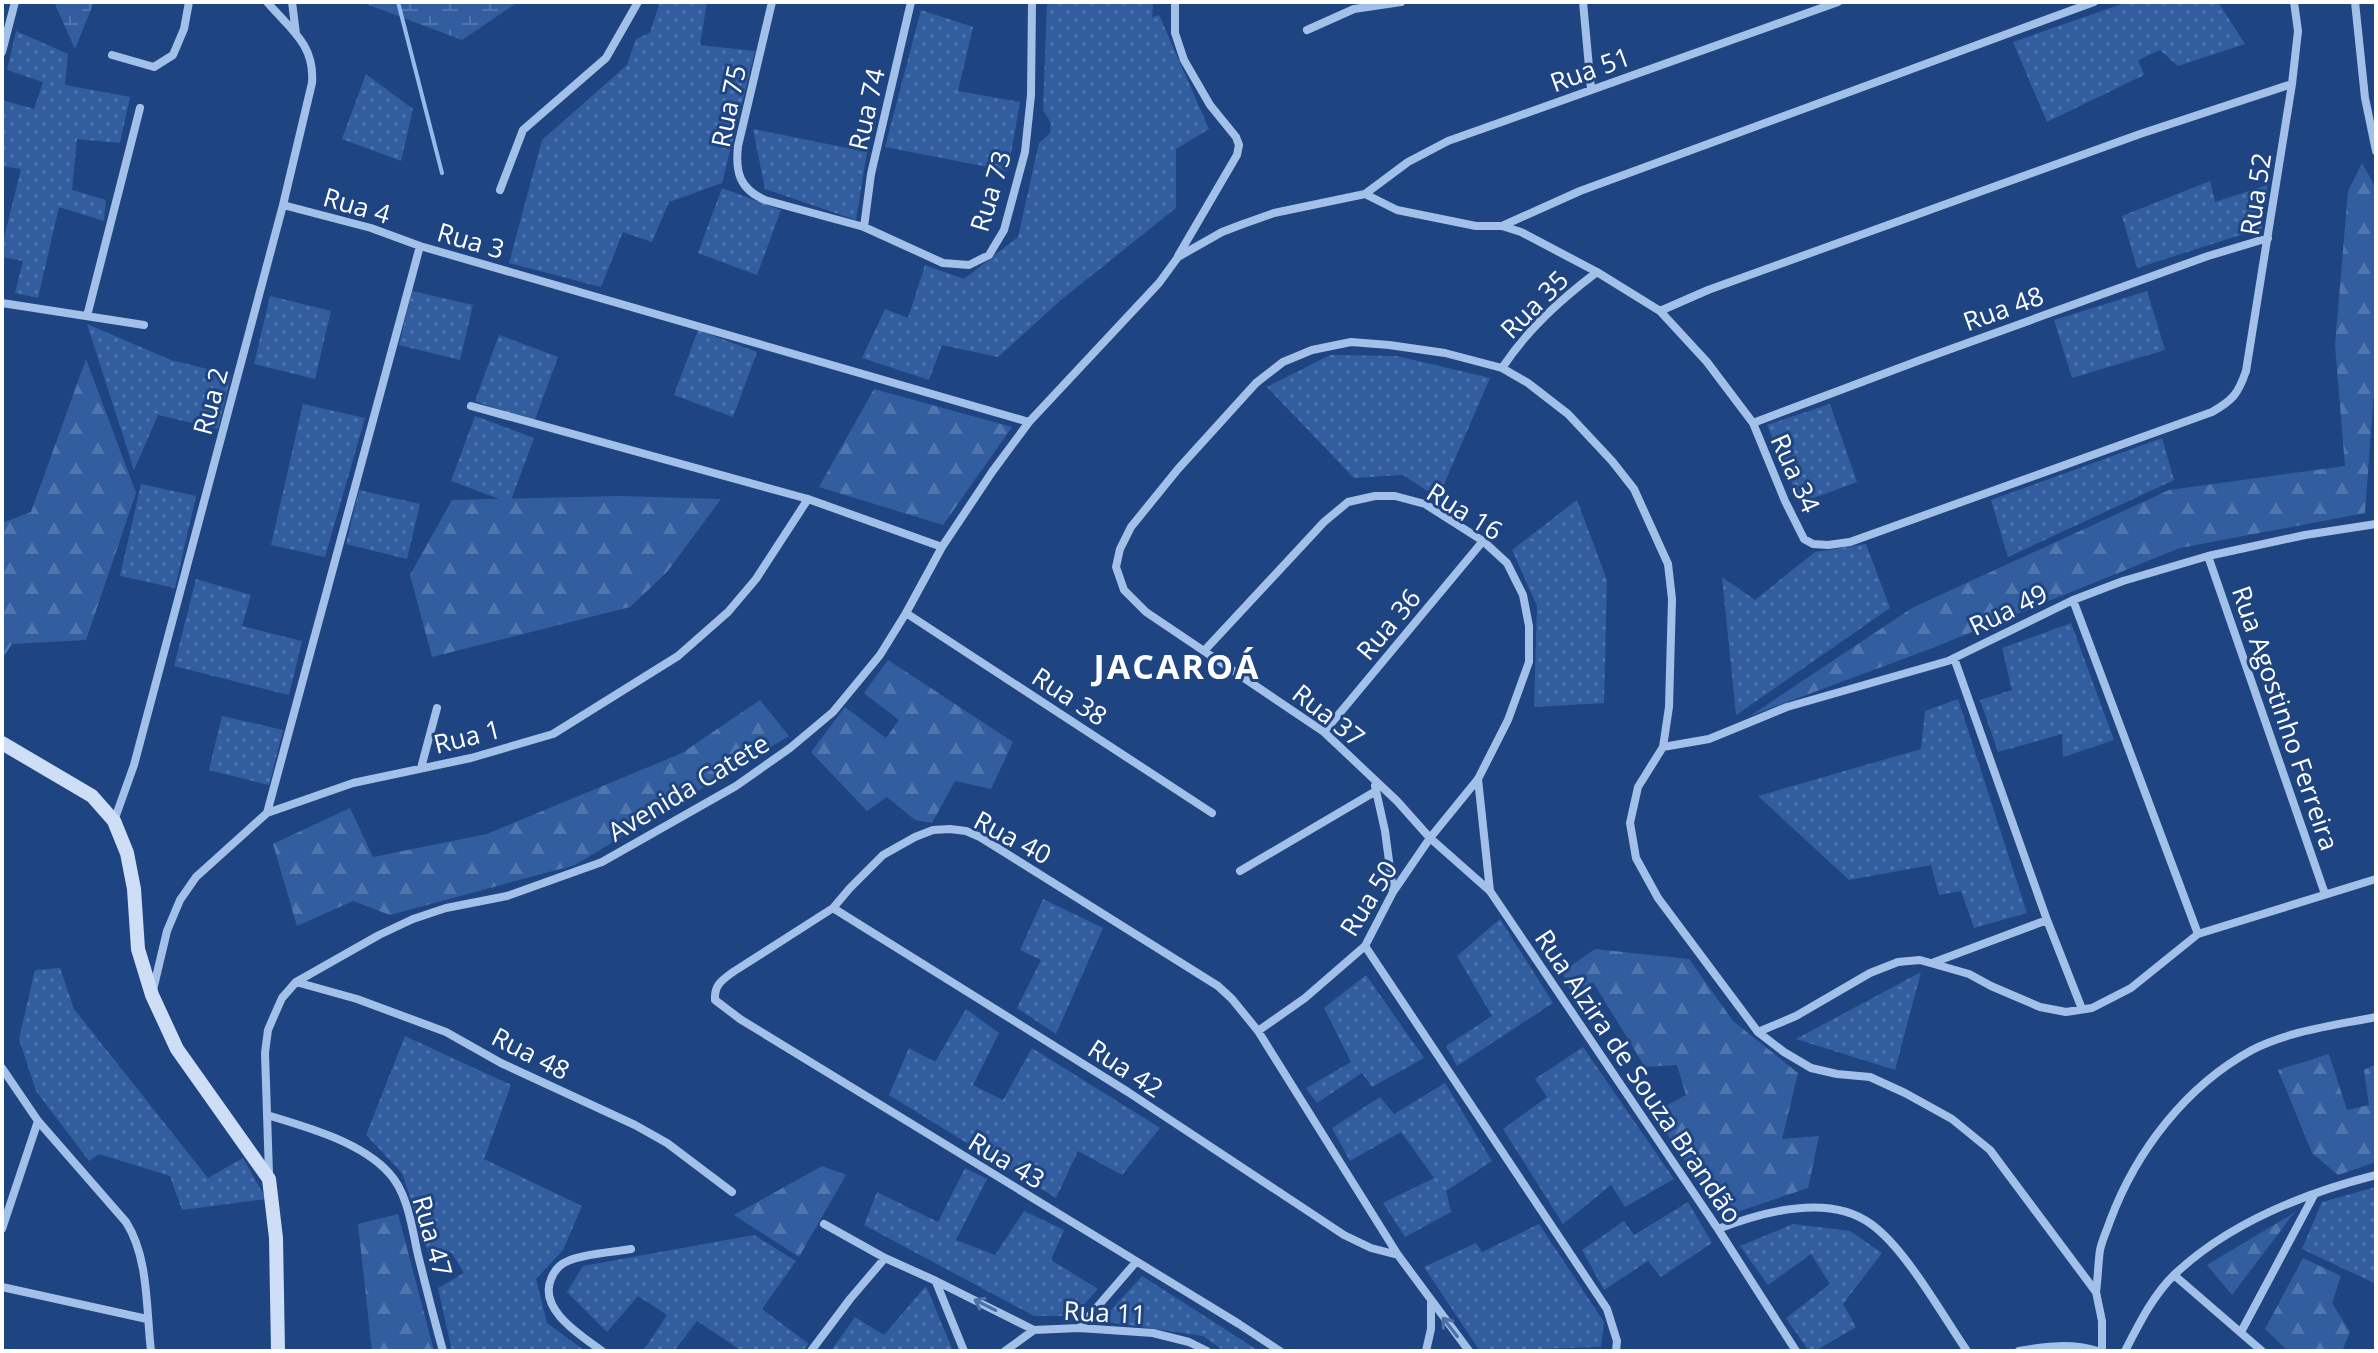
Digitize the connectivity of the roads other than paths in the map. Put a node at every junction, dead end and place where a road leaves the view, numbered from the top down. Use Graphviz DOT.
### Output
graph roads {
  1 [pos="15,2"];
  2 [pos="189,2"];
  3 [pos="267,2"];
  4 [pos="292,2"];
  5 [pos="638,2"];
  6 [pos="772,2"];
  7 [pos="911,2"];
  8 [pos="1032,2"];
  9 [pos="1175,2"];
  10 [pos="1401,2"];
  11 [pos="1583,2"];
  12 [pos="1838,2"];
  13 [pos="2094,2"];
  14 [pos="2294,2"];
  15 [pos="2355,2"];
  16 [pos="1307,30"];
  17 [pos="296,35"];
  18 [pos="2,52"];
  19 [pos="112,55"];
  20 [pos="2292,84"];
  21 [pos="1591,89"];
  22 [pos="140,108"];
  23 [pos="2376,151"];
  24 [pos="500,190"];
  25 [pos="1365,194"];
  26 [pos="283,205"];
  27 [pos="1502,226"];
  28 [pos="864,227"];
  29 [pos="2268,238"];
  30 [pos="420,246"];
  31 [pos="1178,257"];
  32 [pos="1597,272"];
  33 [pos="2,303"];
  34 [pos="1660,311"];
  35 [pos="87,316"];
  36 [pos="144,325"];
  37 [pos="1502,368"];
  38 [pos="2239,390"];
  39 [pos="471,406"];
  40 [pos="1029,422"];
  41 [pos="1753,423"];
  42 [pos="808,499"];
  43 [pos="2376,524"];
  44 [pos="1483,541"];
  45 [pos="942,547"];
  46 [pos="2208,556"];
  47 [pos="2073,600"];
  48 [pos="906,613"];
  49 [pos="1204,651"];
  50 [pos="1954,658"];
  51 [pos="437,708"];
  52 [pos="1324,732"];
  53 [pos="2,743"];
  54 [pos="1663,747"];
  55 [pos="421,768"];
  56 [pos="1373,777"];
  57 [pos="1478,779"];
  58 [pos="1376,791"];
  59 [pos="267,813"];
  60 [pos="1212,813"];
  61 [pos="114,821"];
  62 [pos="1430,838"];
  63 [pos="1240,871"];
  64 [pos="2376,879"];
  65 [pos="1490,891"];
  66 [pos="1393,892"];
  67 [pos="2325,894"];
  68 [pos="833,908"];
  69 [pos="2047,920"];
  70 [pos="2198,934"];
  71 [pos="1365,946"];
  72 [pos="1932,963"];
  73 [pos="296,982"];
  74 [pos="152,995"];
  75 [pos="715,1000"];
  76 [pos="2082,1009"];
  77 [pos="2376,1017"];
  78 [pos="1258,1031"];
  79 [pos="1758,1032"];
  80 [pos="2,1068"];
  81 [pos="267,1115"];
  82 [pos="38,1121"];
  83 [pos="2376,1175"];
  84 [pos="269,1179"];
  85 [pos="732,1192"];
  86 [pos="2315,1194"];
  87 [pos="824,1224"];
  88 [pos="2,1229"];
  89 [pos="1718,1229"];
  90 [pos="631,1249"];
  91 [pos="1398,1255"];
  92 [pos="885,1258"];
  93 [pos="1136,1262"];
  94 [pos="2174,1275"];
  95 [pos="936,1281"];
  96 [pos="2,1287"];
  97 [pos="2096,1292"];
  98 [pos="1431,1303"];
  99 [pos="147,1319"];
  100 [pos="1079,1328"];
  101 [pos="1034,1330"];
  102 [pos="2241,1332"];
  103 [pos="151,1351"];
  104 [pos="278,1351"];
  105 [pos="443,1351"];
  106 [pos="602,1351"];
  107 [pos="811,1351"];
  108 [pos="964,1351"];
  109 [pos="1005,1351"];
  110 [pos="1207,1351"];
  111 [pos="1280,1351"];
  112 [pos="1426,1351"];
  113 [pos="1469,1351"];
  114 [pos="1616,1351"];
  115 [pos="1796,1351"];
  116 [pos="1967,1351"];
  117 [pos="2019,1351"];
  118 [pos="2100,1351"];
  119 [pos="2125,1351"];
  120 [pos="2262,1351"];
  1 -- 18 [label="street"];
  2 -- 19 [label="street"];
  3 -- 17 [label="street, Rua 2"];
  4 -- 17 [label="street"];
  5 -- 24 [label="street"];
  6 -- 28 [label="street, Rua 75"];
  7 -- 28 [label="street, Rua 74"];
  8 -- 28 [label="street, Rua 73"];
  9 -- 31 [label="street"];
  10 -- 16 [label="street"];
  11 -- 21 [label="street"];
  12 -- 21 [label="street, Rua 51"];
  13 -- 27 [label="street"];
  14 -- 20 [label="street, Rua 52"];
  15 -- 23 [label="street"];
  17 -- 26 [label="street, Rua 2"];
  20 -- 29 [label="street, Rua 52"];
  20 -- 34 [label="street"];
  21 -- 25 [label="street, Rua 51"];
  22 -- 35 [label="street"];
  25 -- 27 [label="street, Rua 34"];
  25 -- 31 [label="street, Avenida Catete"];
  26 -- 30 [label="street, Rua 4"];
  26 -- 61 [label="street, Rua 2"];
  27 -- 32 [label="street, Rua 34"];
  29 -- 38 [label="street, Rua 52"];
  29 -- 41 [label="street, Rua 48"];
  30 -- 40 [label="street, Rua 3"];
  30 -- 59 [label="street, Rua 3"];
  31 -- 40 [label="street, Avenida Catete"];
  32 -- 34 [label="street, Rua 34"];
  32 -- 37 [label="street, Rua 35"];
  33 -- 35 [label="street"];
  34 -- 41 [label="street, Rua 34"];
  35 -- 36 [label="street"];
  37 -- 49 [label="street, Rua 37"];
  37 -- 54 [label="street"];
  38 -- 41 [label="street, Rua 34"];
  39 -- 42 [label="street"];
  40 -- 45 [label="street, Avenida Catete"];
  42 -- 45 [label="street"];
  42 -- 55 [label="street, Rua 1"];
  43 -- 46 [label="street, Rua 49"];
  44 -- 49 [label="street, Rua 16"];
  44 -- 52 [label="street, Rua 36"];
  44 -- 57 [label="street, Rua 16"];
  45 -- 48 [label="street, Avenida Catete"];
  46 -- 47 [label="street, Rua 49"];
  46 -- 67 [label="street, Rua Agostinho Ferreira"];
  47 -- 50 [label="street, Rua 49"];
  47 -- 70 [label="street"];
  48 -- 60 [label="street, Rua 38"];
  48 -- 73 [label="street, Avenida Catete"];
  49 -- 52 [label="street, Rua 37"];
  50 -- 54 [label="street, Rua 49"];
  50 -- 69 [label="street"];
  51 -- 55 [label="street"];
  52 -- 56 [label="street, Rua 37"];
  53 -- 61 [label="main road"];
  54 -- 79 [label="street"];
  55 -- 59 [label="street, Rua 1"];
  56 -- 58 [label="street, Rua 37"];
  56 -- 62 [label="street, Rua 37"];
  57 -- 62 [label="street, Rua 16"];
  57 -- 65 [label="street"];
  58 -- 63 [label="street"];
  58 -- 66 [label="street, Rua 37"];
  59 -- 74 [label="street, Rua 1"];
  61 -- 74 [label="main road"];
  62 -- 65 [label="street, Rua Alzira de Souza Brandão"];
  62 -- 66 [label="street, Rua 50"];
  64 -- 67 [label="street"];
  65 -- 89 [label="street, Rua Alzira de Souza Brandão"];
  66 -- 71 [label="street, Rua 50"];
  67 -- 70 [label="street"];
  68 -- 75 [label="street, Rua 40"];
  68 -- 78 [label="street, Rua 40"];
  68 -- 91 [label="street, Rua 42"];
  69 -- 72 [label="street"];
  69 -- 76 [label="street"];
  70 -- 76 [label="street"];
  71 -- 78 [label="street, Rua 50"];
  71 -- 114 [label="street"];
  72 -- 76 [label="street"];
  72 -- 79 [label="street"];
  73 -- 81 [label="street, Avenida Catete"];
  73 -- 85 [label="street, Rua 48"];
  74 -- 84 [label="main road"];
  75 -- 93 [label="street, Rua 43"];
  77 -- 97 [label="street"];
  78 -- 91 [label="street, Rua 40"];
  79 -- 97 [label="street"];
  80 -- 82 [label="street"];
  81 -- 84 [label="street, Avenida Catete"];
  81 -- 105 [label="street, Rua 47"];
  82 -- 88 [label="street"];
  82 -- 99 [label="street"];
  83 -- 86 [label="street"];
  84 -- 104 [label="main road"];
  86 -- 94 [label="street"];
  86 -- 102 [label="street"];
  87 -- 92 [label="street"];
  89 -- 115 [label="street, Rua Alzira de Souza Brandão"];
  89 -- 116 [label="street"];
  90 -- 106 [label="street"];
  91 -- 98 [label="street, Rua 40"];
  92 -- 95 [label="street"];
  92 -- 107 [label="street"];
  93 -- 100 [label="street"];
  93 -- 111 [label="street, Rua 43"];
  94 -- 102 [label="street"];
  94 -- 119 [label="street"];
  101 -- 95 [label="street, one-way"];
  95 -- 108 [label="street"];
  96 -- 99 [label="street"];
  97 -- 118 [label="street"];
  98 -- 112 [label="street"];
  113 -- 98 [label="street, Rua 40, one-way"];
  99 -- 103 [label="street"];
  100 -- 101 [label="street, Rua 11"];
  100 -- 110 [label="street, Rua 11"];
  101 -- 109 [label="street, Rua 11"];
  102 -- 120 [label="street"];
  117 -- 118 [label="street"];
}
